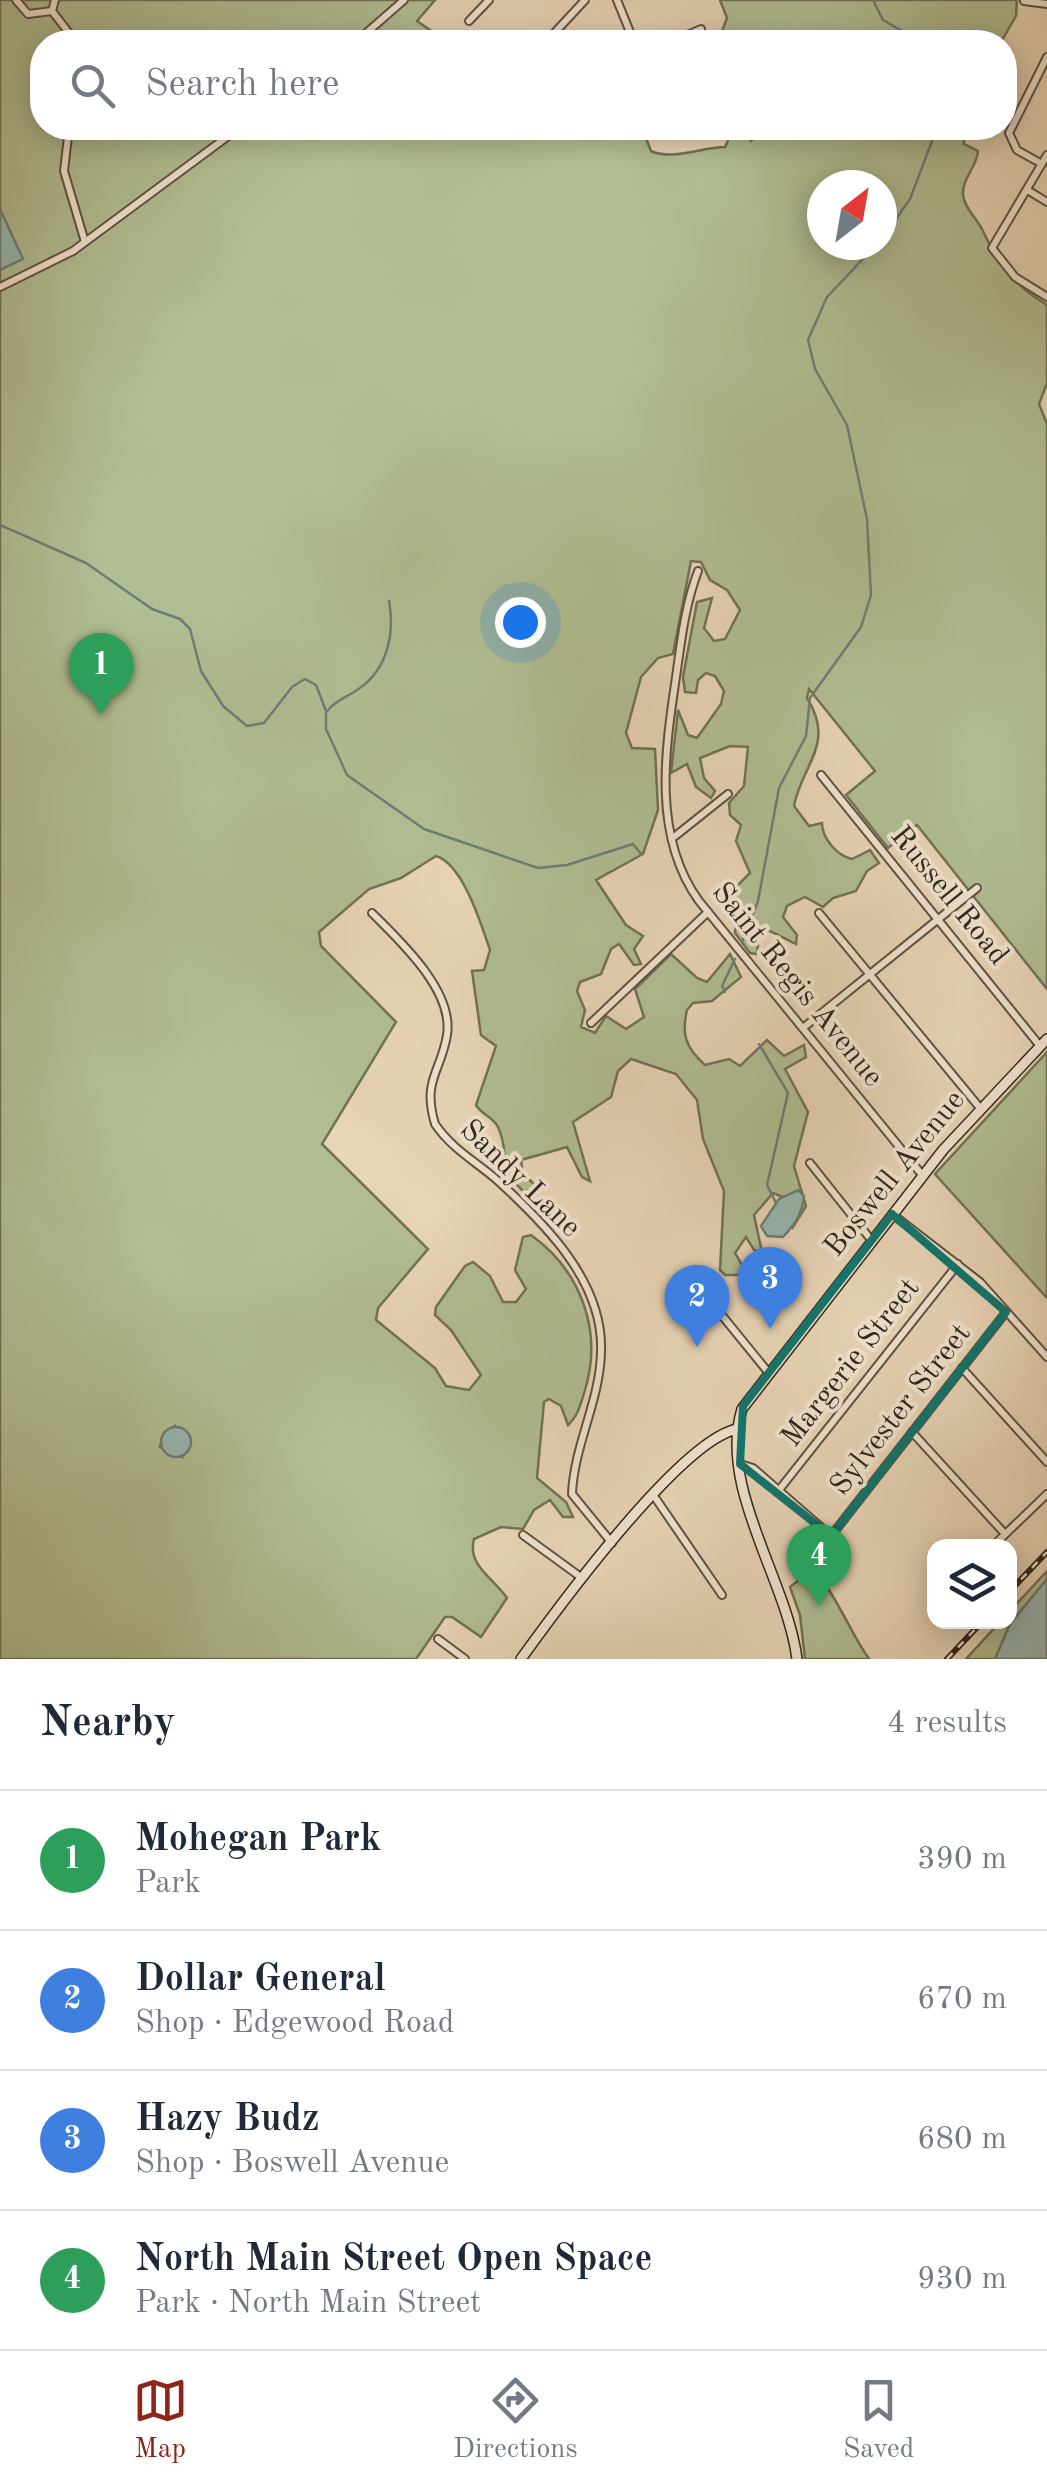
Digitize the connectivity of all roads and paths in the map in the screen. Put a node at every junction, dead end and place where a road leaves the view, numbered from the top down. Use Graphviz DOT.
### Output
graph roads {
  1 [pos="16,0"];
  2 [pos="55,0"];
  3 [pos="404,0"];
  4 [pos="489,0"];
  5 [pos="585,0"];
  6 [pos="618,0"];
  7 [pos="1024,1"];
  8 [pos="1047,4"];
  9 [pos="52,11"];
  10 [pos="469,21"];
  11 [pos="67,30"];
  12 [pos="370,30"];
  13 [pos="557,30"];
  14 [pos="629,30"];
  15 [pos="1047,57"];
  16 [pos="1017,117"];
  17 [pos="68,140"];
  18 [pos="223,140"];
  19 [pos="1012,140"];
  20 [pos="1047,155"];
  21 [pos="1042,164"];
  22 [pos="1029,191"];
  23 [pos="1047,202"];
  24 [pos="85,242"];
  25 [pos="0,287"];
  26 [pos="1047,297"];
  27 [pos="698,572"];
  28 [pos="821,775"];
  29 [pos="728,794"];
  30 [pos="674,838"];
  31 [pos="976,888"];
  32 [pos="708,912"];
  33 [pos="819,912"];
  34 [pos="372,913"];
  35 [pos="938,919"];
  36 [pos="871,973"];
  37 [pos="592,1023"];
  38 [pos="803,1028"];
  39 [pos="1044,1043"];
  40 [pos="980,1108"];
  41 [pos="810,1163"];
  42 [pos="923,1176"];
  43 [pos="892,1214"];
  44 [pos="872,1241"];
  45 [pos="958,1264"];
  46 [pos="704,1279"];
  47 [pos="1006,1312"];
  48 [pos="1047,1357"];
  49 [pos="962,1368"];
  50 [pos="768,1372"];
  51 [pos="738,1429"];
  52 [pos="912,1432"];
  53 [pos="1047,1462"];
  54 [pos="740,1464"];
  55 [pos="779,1490"];
  56 [pos="1047,1494"];
  57 [pos="654,1496"];
  58 [pos="523,1534"];
  59 [pos="1005,1534"];
  60 [pos="1000,1539"];
  61 [pos="612,1542"];
  62 [pos="582,1578"];
  63 [pos="722,1595"];
  64 [pos="438,1638"];
  65 [pos="464,1659"];
  66 [pos="521,1659"];
  67 [pos="797,1659"];
  1 -- 9 [label="street"];
  2 -- 9 [label="street"];
  3 -- 12 [label="street"];
  4 -- 10 [label="street"];
  5 -- 13 [label="street"];
  6 -- 14 [label="street"];
  7 -- 8 [label="street"];
  9 -- 11 [label="street"];
  15 -- 16 [label="street"];
  17 -- 24 [label="street"];
  18 -- 24 [label="street"];
  19 -- 21 [label="street"];
  20 -- 21 [label="street"];
  21 -- 22 [label="street"];
  22 -- 23 [label="street"];
  22 -- 26 [label="street"];
  24 -- 25 [label="street"];
  27 -- 30 [label="street, Saint Regis Avenue"];
  28 -- 35 [label="street, Russell Road"];
  29 -- 30 [label="street"];
  30 -- 32 [label="street, Saint Regis Avenue"];
  31 -- 35 [label="street"];
  32 -- 37 [label="street"];
  32 -- 38 [label="street, Saint Regis Avenue"];
  33 -- 36 [label="street"];
  34 -- 61 [label="street, Sandy Lane"];
  35 -- 36 [label="street"];
  35 -- 39 [label="street, Russell Road"];
  36 -- 38 [label="street"];
  36 -- 40 [label="street"];
  38 -- 42 [label="street, Saint Regis Avenue"];
  39 -- 40 [label="main road, Boswell Avenue"];
  40 -- 42 [label="main road, Boswell Avenue"];
  41 -- 44 [label="street"];
  42 -- 43 [label="main road, Boswell Avenue"];
  43 -- 44 [label="main road, Boswell Avenue"];
  43 -- 45 [label="street"];
  44 -- 50 [label="main road, Boswell Avenue"];
  45 -- 47 [label="street"];
  45 -- 55 [label="street, Margerie Street"];
  46 -- 50 [label="street"];
  47 -- 48 [label="street"];
  47 -- 49 [label="street, Sylvester Street"];
  49 -- 52 [label="street, Sylvester Street"];
  49 -- 53 [label="street"];
  50 -- 51 [label="main road, Boswell Avenue"];
  51 -- 54 [label="main road"];
  51 -- 57 [label="main road"];
  52 -- 55 [label="street, Sylvester Street"];
  52 -- 59 [label="street"];
  54 -- 55 [label="street"];
  54 -- 67 [label="main road"];
  56 -- 59 [label="street"];
  57 -- 61 [label="main road"];
  57 -- 63 [label="street"];
  58 -- 62 [label="street"];
  59 -- 60 [label="street"];
  61 -- 62 [label="main road"];
  62 -- 66 [label="main road"];
  64 -- 65 [label="street"];
}
